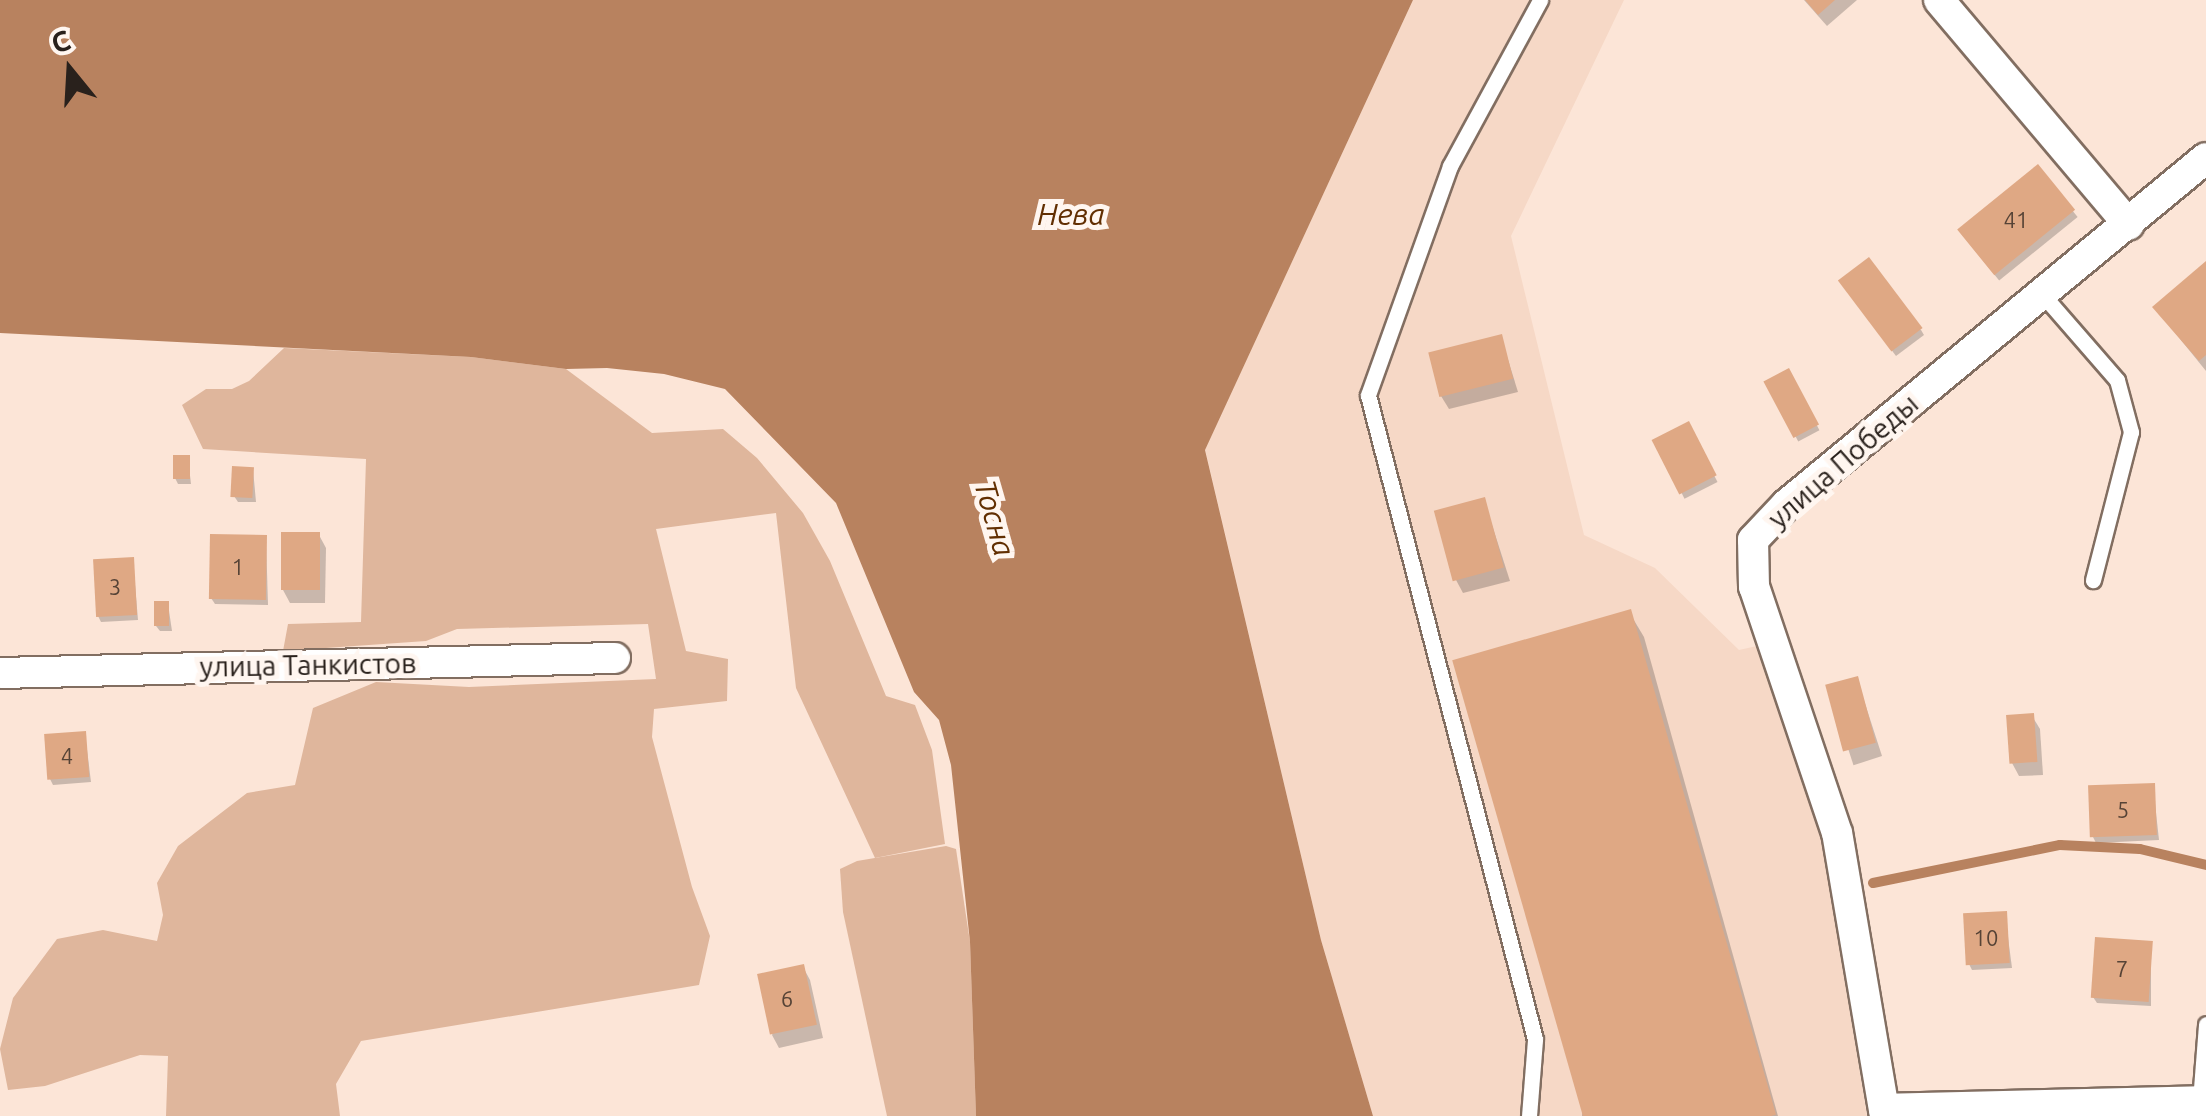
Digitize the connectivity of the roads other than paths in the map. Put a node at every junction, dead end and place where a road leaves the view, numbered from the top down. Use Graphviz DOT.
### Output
graph roads {
  1 [pos="1540,0"];
  2 [pos="1939,0"];
  3 [pos="2206,158"];
  4 [pos="2129,225"];
  5 [pos="2043,295"];
  6 [pos="2093,580"];
  7 [pos="615,658"];
  8 [pos="0,673"];
  9 [pos="2206,1024"];
  10 [pos="2203,1101"];
  11 [pos="1885,1112"];
  12 [pos="1529,1116"];
  1 -- 12 [label="lane"];
  2 -- 4 [label="street"];
  3 -- 4 [label="street, улица Победы"];
  4 -- 5 [label="street, улица Победы"];
  5 -- 6 [label="lane"];
  5 -- 11 [label="street, улица Победы"];
  7 -- 8 [label="street, улица Танкистов"];
  9 -- 10 [label="lane"];
  10 -- 11 [label="street"];
}
